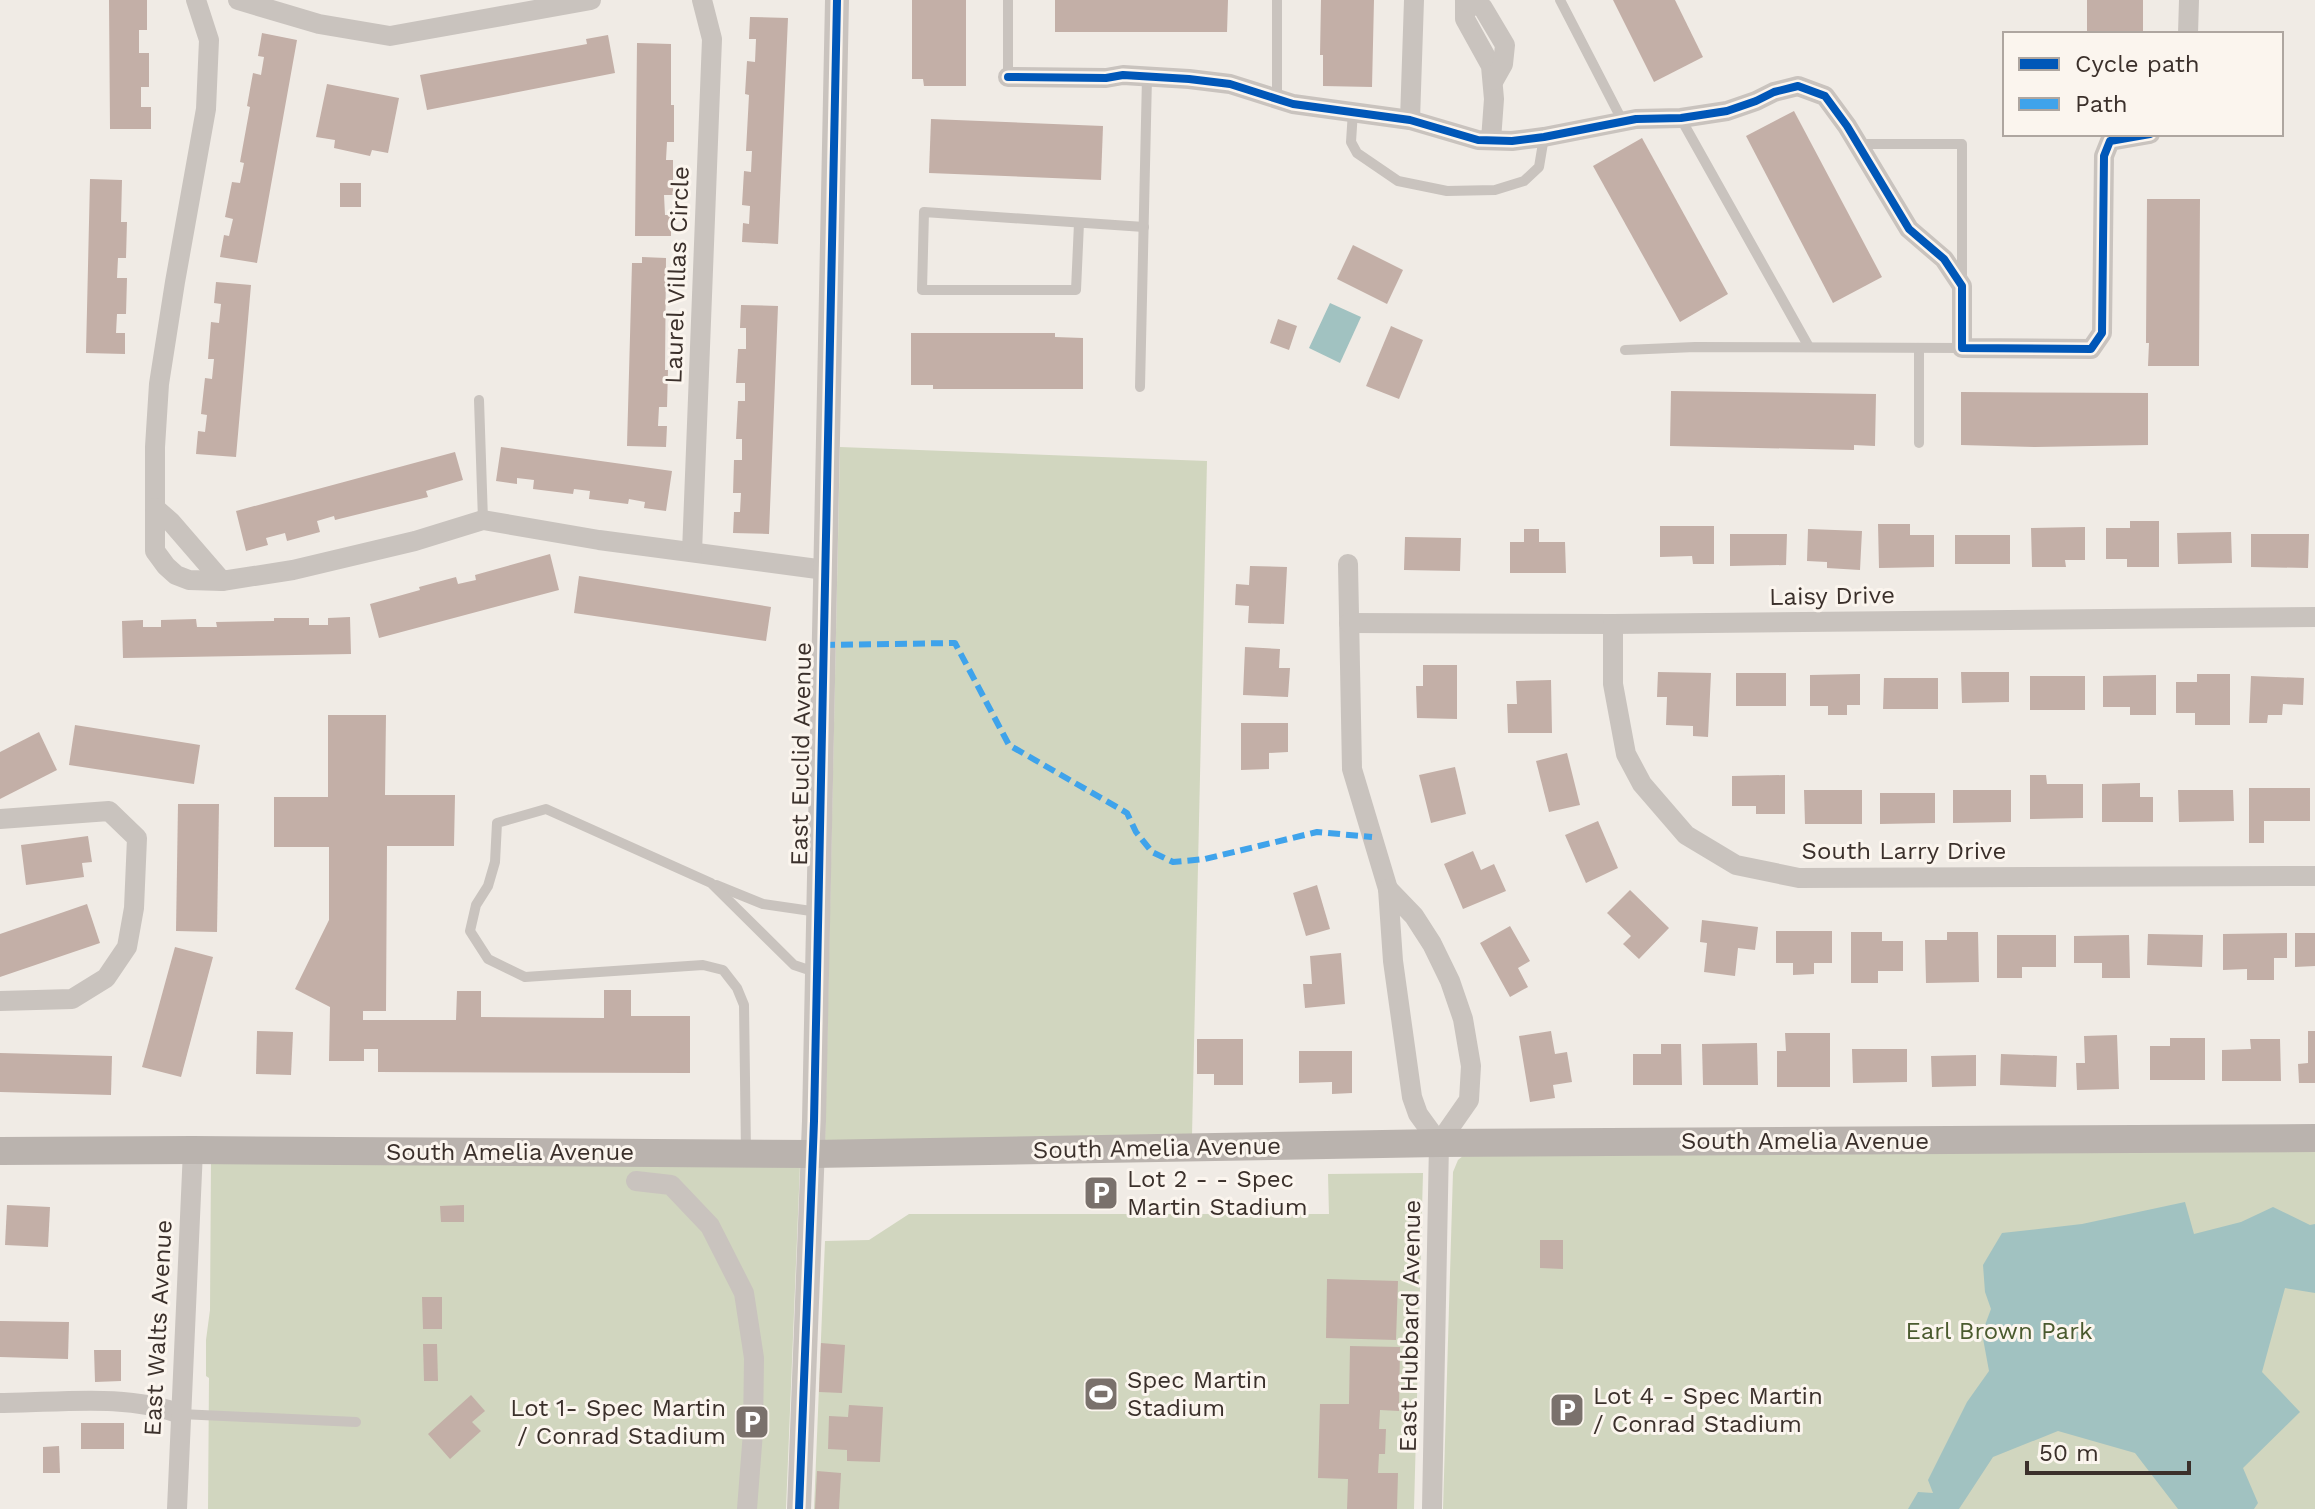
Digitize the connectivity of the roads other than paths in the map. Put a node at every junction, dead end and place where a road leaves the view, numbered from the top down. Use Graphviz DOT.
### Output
graph roads {
  1 [pos="196,0"];
  2 [pos="238,0"];
  3 [pos="591,0"];
  4 [pos="702,0"];
  5 [pos="837,0"];
  6 [pos="1008,0"];
  7 [pos="1277,0"];
  8 [pos="1414,0"];
  9 [pos="1465,0"];
  10 [pos="1560,0"];
  11 [pos="2189,0"];
  12 [pos="2188,32"];
  13 [pos="1008,77"];
  14 [pos="1147,77"];
  15 [pos="1277,99"];
  16 [pos="1353,111"];
  17 [pos="1681,118"];
  18 [pos="1410,120"];
  19 [pos="1623,122"];
  20 [pos="2139,136"];
  21 [pos="1544,137"];
  22 [pos="1491,140"];
  23 [pos="1858,144"];
  24 [pos="1079,223"];
  25 [pos="1144,227"];
  26 [pos="1962,286"];
  27 [pos="1809,347"];
  28 [pos="1919,348"];
  29 [pos="1962,348"];
  30 [pos="1625,350"];
  31 [pos="1140,387"];
  32 [pos="479,400"];
  33 [pos="1919,443"];
  34 [pos="155,508"];
  35 [pos="483,520"];
  36 [pos="692,552"];
  37 [pos="1348,564"];
  38 [pos="825,570"];
  39 [pos="222,581"];
  40 [pos="2315,617"];
  41 [pos="1349,623"];
  42 [pos="1613,624"];
  43 [pos="0,819"];
  44 [pos="2315,876"];
  45 [pos="711,883"];
  46 [pos="1388,889"];
  47 [pos="818,912"];
  48 [pos="817,972"];
  49 [pos="0,1001"];
  50 [pos="2315,1138"];
  51 [pos="1439,1143"];
  52 [pos="193,1150"];
  53 [pos="0,1151"];
  54 [pos="746,1154"];
  55 [pos="813,1154"];
  56 [pos="636,1181"];
  57 [pos="0,1403"];
  58 [pos="180,1414"];
  59 [pos="356,1422"];
  60 [pos="177,1509"];
  61 [pos="747,1509"];
  62 [pos="799,1509"];
  63 [pos="1432,1509"];
  1 -- 34 [label="street"];
  2 -- 3 [label="street"];
  4 -- 36 [label="street, Laurel Villas Circle"];
  5 -- 38 [label="street, East Euclid Avenue"];
  6 -- 13 [label="lane"];
  7 -- 15 [label="lane"];
  8 -- 18 [label="street"];
  9 -- 22 [label="street"];
  10 -- 19 [label="lane"];
  11 -- 12 [label="street"];
  13 -- 14 [label="street"];
  14 -- 15 [label="street"];
  14 -- 25 [label="lane"];
  15 -- 16 [label="street"];
  16 -- 18 [label="street"];
  16 -- 21 [label="lane"];
  17 -- 19 [label="street"];
  17 -- 23 [label="street"];
  17 -- 27 [label="lane"];
  18 -- 22 [label="street"];
  19 -- 21 [label="street"];
  20 -- 29 [label="street"];
  21 -- 22 [label="street"];
  23 -- 26 [label="street"];
  23 -- 26 [label="lane"];
  24 -- 24 [label="lane"];
  24 -- 25 [label="lane"];
  25 -- 31 [label="lane"];
  26 -- 29 [label="street"];
  27 -- 28 [label="lane"];
  27 -- 30 [label="lane"];
  28 -- 29 [label="lane"];
  28 -- 33 [label="lane"];
  32 -- 35 [label="lane"];
  34 -- 39 [label="street"];
  34 -- 39 [label="street"];
  35 -- 36 [label="street"];
  35 -- 39 [label="street"];
  36 -- 38 [label="street"];
  37 -- 41 [label="street"];
  38 -- 47 [label="street, East Euclid Avenue"];
  40 -- 42 [label="street, Laisy Drive"];
  41 -- 42 [label="street, Laisy Drive"];
  41 -- 46 [label="street"];
  42 -- 44 [label="street, South Larry Drive"];
  43 -- 49 [label="street"];
  45 -- 47 [label="lane"];
  45 -- 48 [label="lane"];
  45 -- 54 [label="lane"];
  46 -- 51 [label="street"];
  46 -- 51 [label="street"];
  47 -- 48 [label="street, East Euclid Avenue"];
  48 -- 55 [label="street, East Euclid Avenue"];
  50 -- 51 [label="main road, South Amelia Avenue"];
  51 -- 55 [label="main road, South Amelia Avenue"];
  51 -- 63 [label="street, East Hubbard Avenue"];
  52 -- 53 [label="main road, South Amelia Avenue"];
  52 -- 54 [label="main road, South Amelia Avenue"];
  52 -- 58 [label="street, East Walts Avenue"];
  54 -- 55 [label="main road, South Amelia Avenue"];
  55 -- 62 [label="street, East Euclid Avenue"];
  56 -- 61 [label="street"];
  57 -- 58 [label="street"];
  58 -- 59 [label="lane"];
  58 -- 60 [label="street, East Walts Avenue"];
}
